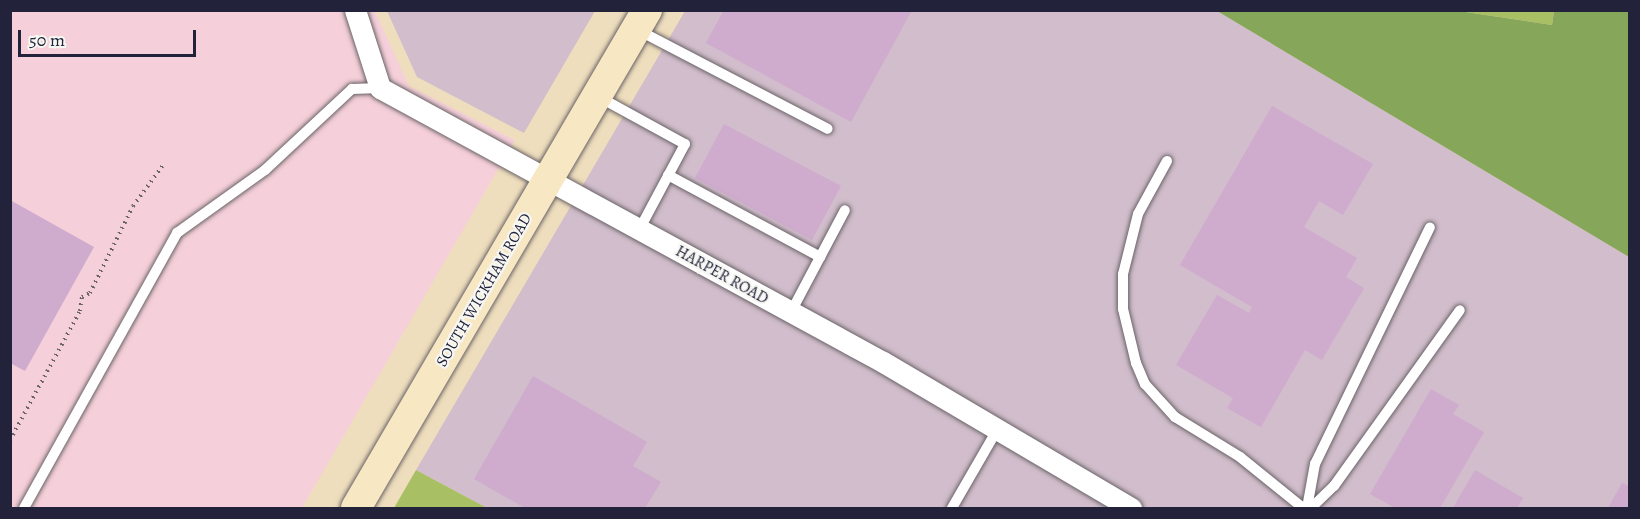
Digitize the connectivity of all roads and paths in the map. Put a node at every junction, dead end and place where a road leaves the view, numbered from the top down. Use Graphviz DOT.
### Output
graph roads {
  1 [pos="354,10"];
  2 [pos="641,20"];
  3 [pos="605,84"];
  4 [pos="380,88"];
  5 [pos="828,129"];
  6 [pos="1167,160"];
  7 [pos="164,164"];
  8 [pos="669,175"];
  9 [pos="549,181"];
  10 [pos="845,210"];
  11 [pos="1430,227"];
  12 [pos="639,230"];
  13 [pos="820,257"];
  14 [pos="1460,310"];
  15 [pos="791,312"];
  16 [pos="996,430"];
  17 [pos="10,440"];
  18 [pos="24,508"];
  19 [pos="356,508"];
  20 [pos="952,508"];
  21 [pos="1131,508"];
  22 [pos="1307,508"];
  1 -- 4 [label="street"];
  2 -- 3 [label="main road, SOUTH WICKHAM ROAD"];
  2 -- 5 [label="lane"];
  3 -- 8 [label="lane"];
  3 -- 9 [label="main road, SOUTH WICKHAM ROAD"];
  4 -- 9 [label="street, HARPER ROAD"];
  4 -- 18 [label="lane"];
  6 -- 22 [label="lane"];
  7 -- 17 [label="path"];
  8 -- 12 [label="lane"];
  8 -- 13 [label="lane"];
  9 -- 12 [label="street, HARPER ROAD"];
  9 -- 19 [label="main road, SOUTH WICKHAM ROAD"];
  10 -- 13 [label="lane"];
  11 -- 22 [label="lane"];
  12 -- 15 [label="street, HARPER ROAD"];
  13 -- 15 [label="lane"];
  14 -- 22 [label="lane"];
  15 -- 16 [label="street, HARPER ROAD"];
  16 -- 20 [label="lane"];
  16 -- 21 [label="street, HARPER ROAD"];
}
